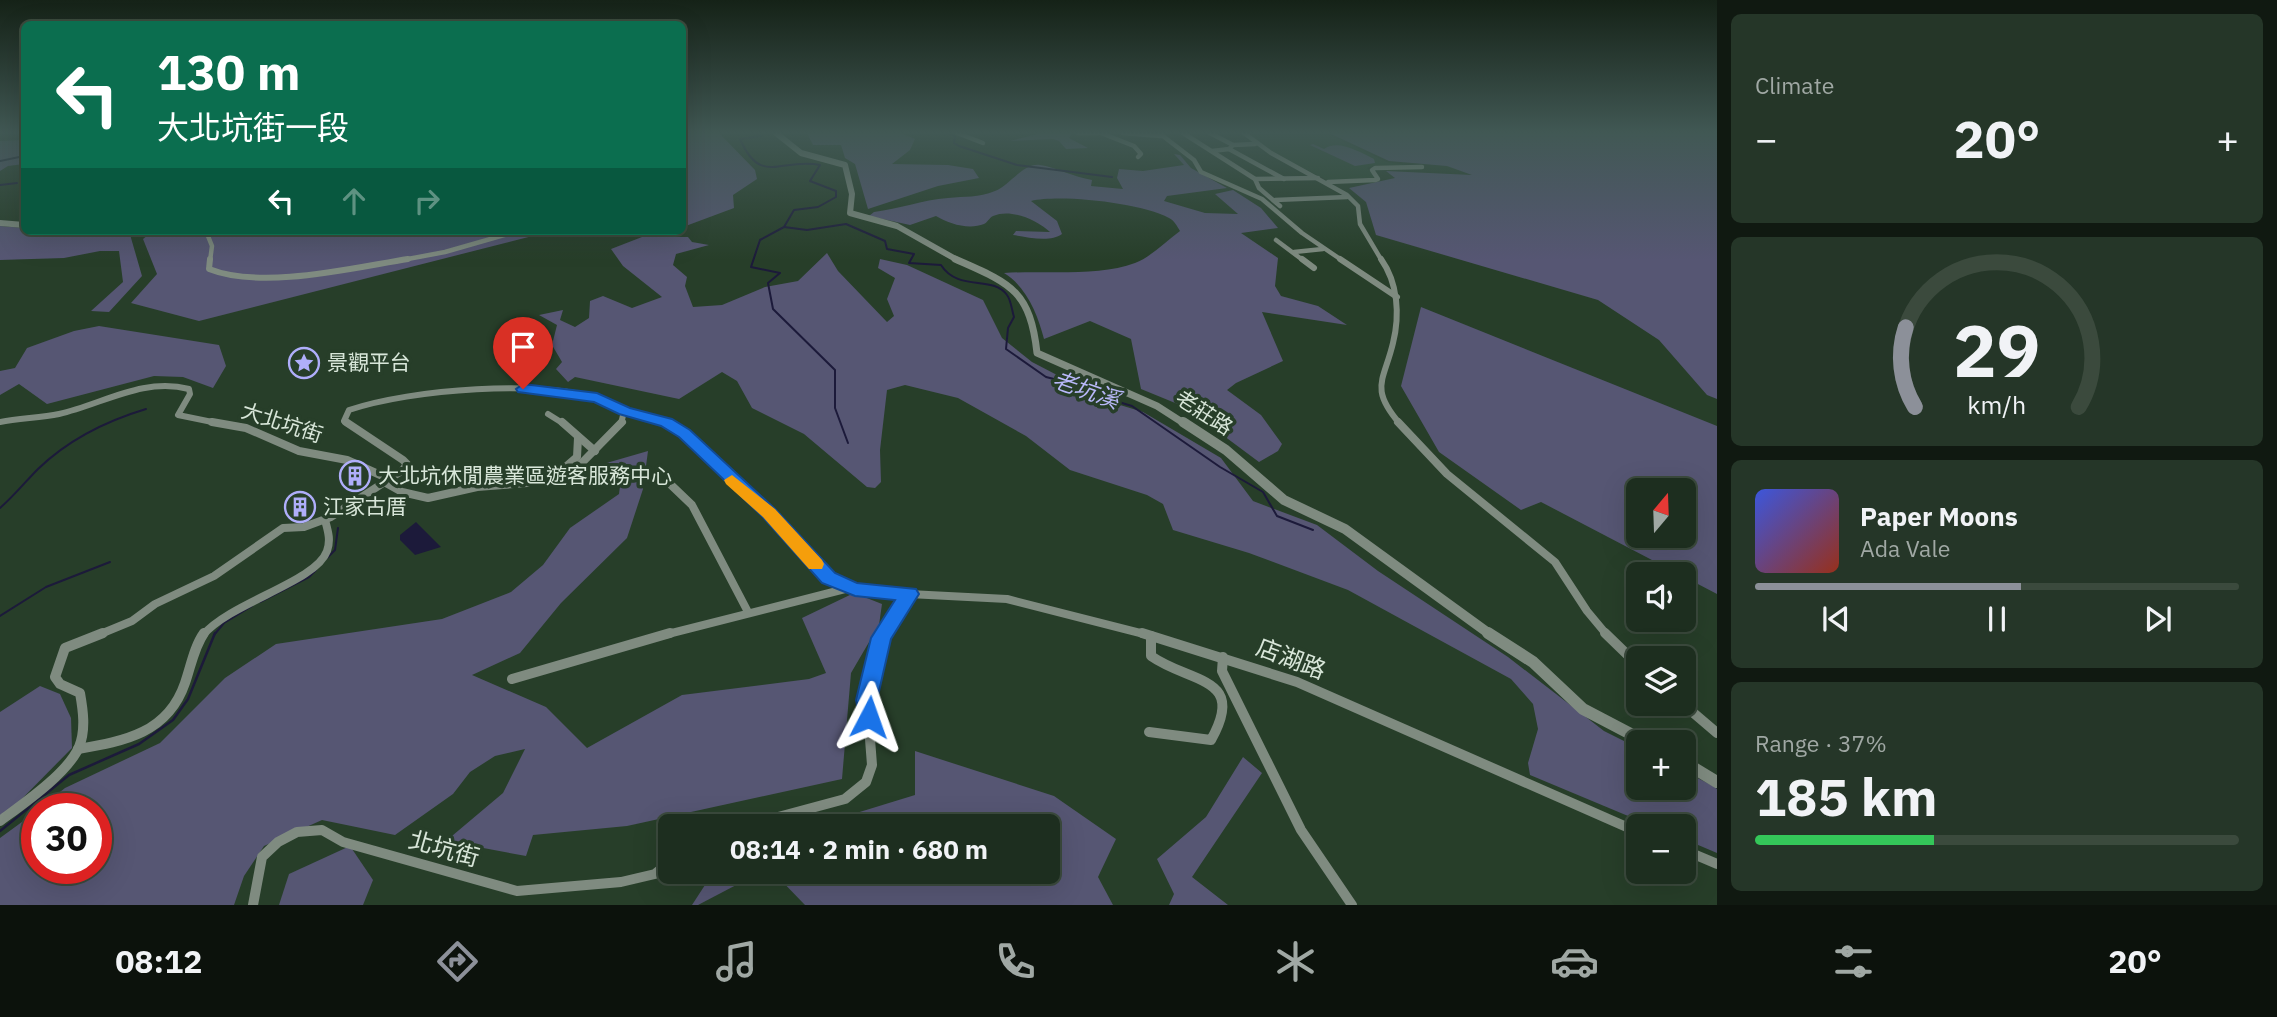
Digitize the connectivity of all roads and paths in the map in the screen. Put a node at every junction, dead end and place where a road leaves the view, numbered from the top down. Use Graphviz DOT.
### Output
graph roads {
  1 [pos="847,175"];
  2 [pos="1208,175"];
  3 [pos="1249,175"];
  4 [pos="1278,175"];
  5 [pos="1312,175"];
  6 [pos="1375,175"];
  7 [pos="1255,179"];
  8 [pos="1284,179"];
  9 [pos="1321,180"];
  10 [pos="1347,197"];
  11 [pos="1275,200"];
  12 [pos="1280,206"];
  13 [pos="0,223"];
  14 [pos="21,225"];
  15 [pos="208,235"];
  16 [pos="503,235"];
  17 [pos="1276,240"];
  18 [pos="1324,248"];
  19 [pos="1294,252"];
  20 [pos="1314,268"];
  21 [pos="1397,297"];
  22 [pos="624,411"];
  23 [pos="548,414"];
  24 [pos="0,422"];
  25 [pos="578,438"];
  26 [pos="595,451"];
  27 [pos="387,478"];
  28 [pos="547,482"];
  29 [pos="669,483"];
  30 [pos="325,520"];
  31 [pos="849,588"];
  32 [pos="909,594"];
  33 [pos="748,612"];
  34 [pos="1151,636"];
  35 [pos="1626,653"];
  36 [pos="1223,657"];
  37 [pos="512,679"];
  38 [pos="1696,715"];
  39 [pos="1149,732"];
  40 [pos="1626,732"];
  41 [pos="1717,733"];
  42 [pos="78,749"];
  43 [pos="1696,769"];
  44 [pos="1717,782"];
  45 [pos="789,814"];
  46 [pos="0,821"];
  47 [pos="1626,827"];
  48 [pos="1696,855"];
  49 [pos="1717,864"];
  50 [pos="658,872"];
  51 [pos="253,905"];
  52 [pos="1352,905"];
  1 -- 40 [label="street, 老莊路"];
  2 -- 18 [label="street"];
  3 -- 7 [label="street"];
  4 -- 8 [label="street"];
  5 -- 9 [label="street"];
  6 -- 9 [label="street"];
  7 -- 8 [label="street"];
  7 -- 11 [label="street"];
  8 -- 9 [label="street"];
  9 -- 10 [label="street"];
  10 -- 11 [label="street"];
  10 -- 21 [label="street"];
  11 -- 12 [label="street"];
  13 -- 14 [label="street"];
  15 -- 16 [label="street"];
  17 -- 19 [label="street"];
  18 -- 19 [label="street"];
  18 -- 21 [label="street"];
  19 -- 20 [label="street"];
  21 -- 35 [label="street"];
  22 -- 26 [label="street"];
  22 -- 27 [label="street"];
  22 -- 31 [label="street"];
  23 -- 25 [label="street"];
  24 -- 27 [label="street, 大北坑街"];
  25 -- 26 [label="street"];
  25 -- 28 [label="street"];
  26 -- 28 [label="street"];
  27 -- 28 [label="street"];
  27 -- 30 [label="street"];
  29 -- 33 [label="street"];
  30 -- 42 [label="street"];
  30 -- 42 [label="street"];
  31 -- 32 [label="street, 店湖路"];
  31 -- 33 [label="street"];
  32 -- 34 [label="street, 店湖路"];
  32 -- 45 [label="street"];
  33 -- 37 [label="street"];
  34 -- 36 [label="street, 店湖路"];
  34 -- 39 [label="street"];
  36 -- 47 [label="street, 店湖路"];
  36 -- 52 [label="street"];
  38 -- 41 [label="street"];
  42 -- 46 [label="street"];
  43 -- 44 [label="street"];
  48 -- 49 [label="street"];
  50 -- 51 [label="street, 北坑街"];
}
